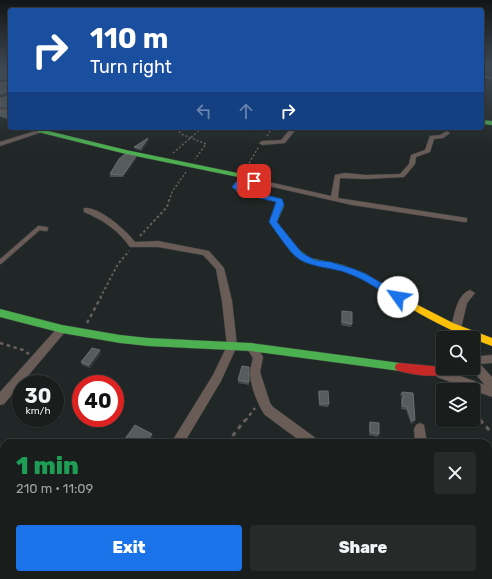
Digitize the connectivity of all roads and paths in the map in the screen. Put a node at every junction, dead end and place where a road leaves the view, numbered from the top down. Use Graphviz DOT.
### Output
graph roads {
  1 [pos="43,130"];
  2 [pos="49,130"];
  3 [pos="178,130"];
  4 [pos="200,130"];
  5 [pos="272,130"];
  6 [pos="292,130"];
  7 [pos="447,133"];
  8 [pos="191,138"];
  9 [pos="262,143"];
  10 [pos="0,144"];
  11 [pos="168,160"];
  12 [pos="192,164"];
  13 [pos="242,177"];
  14 [pos="334,199"];
  15 [pos="87,210"];
  16 [pos="464,220"];
  17 [pos="46,229"];
  18 [pos="0,262"];
  19 [pos="470,293"];
  20 [pos="0,313"];
  21 [pos="456,328"];
  22 [pos="62,329"];
  23 [pos="492,342"];
  24 [pos="0,343"];
  25 [pos="232,346"];
  26 [pos="251,347"];
  27 [pos="37,358"];
  28 [pos="492,359"];
  29 [pos="480,360"];
  30 [pos="480,371"];
  31 [pos="436,372"];
  32 [pos="444,375"];
  33 [pos="492,385"];
  34 [pos="492,392"];
  35 [pos="264,399"];
  36 [pos="0,400"];
  37 [pos="480,420"];
  38 [pos="420,429"];
  39 [pos="492,433"];
  40 [pos="180,439"];
  41 [pos="230,439"];
  42 [pos="308,439"];
  43 [pos="421,439"];
  1 -- 10 [label="street"];
  2 -- 11 [label="street"];
  3 -- 8 [label="path"];
  4 -- 8 [label="path"];
  5 -- 9 [label="path"];
  6 -- 9 [label="street"];
  7 -- 14 [label="street"];
  8 -- 11 [label="path"];
  8 -- 12 [label="path"];
  9 -- 13 [label="path"];
  11 -- 12 [label="street"];
  12 -- 13 [label="street"];
  13 -- 14 [label="street"];
  13 -- 21 [label="street"];
  14 -- 16 [label="street"];
  15 -- 25 [label="street"];
  17 -- 18 [label="lane"];
  19 -- 21 [label="street"];
  20 -- 22 [label="street"];
  21 -- 23 [label="street"];
  22 -- 25 [label="street"];
  22 -- 27 [label="street"];
  24 -- 27 [label="path"];
  25 -- 26 [label="street"];
  25 -- 40 [label="street"];
  26 -- 31 [label="street"];
  26 -- 35 [label="street"];
  27 -- 36 [label="street"];
  28 -- 29 [label="street"];
  30 -- 33 [label="street"];
  32 -- 34 [label="street"];
  35 -- 41 [label="path"];
  35 -- 42 [label="street"];
  37 -- 39 [label="path"];
  38 -- 43 [label="street"];
}
